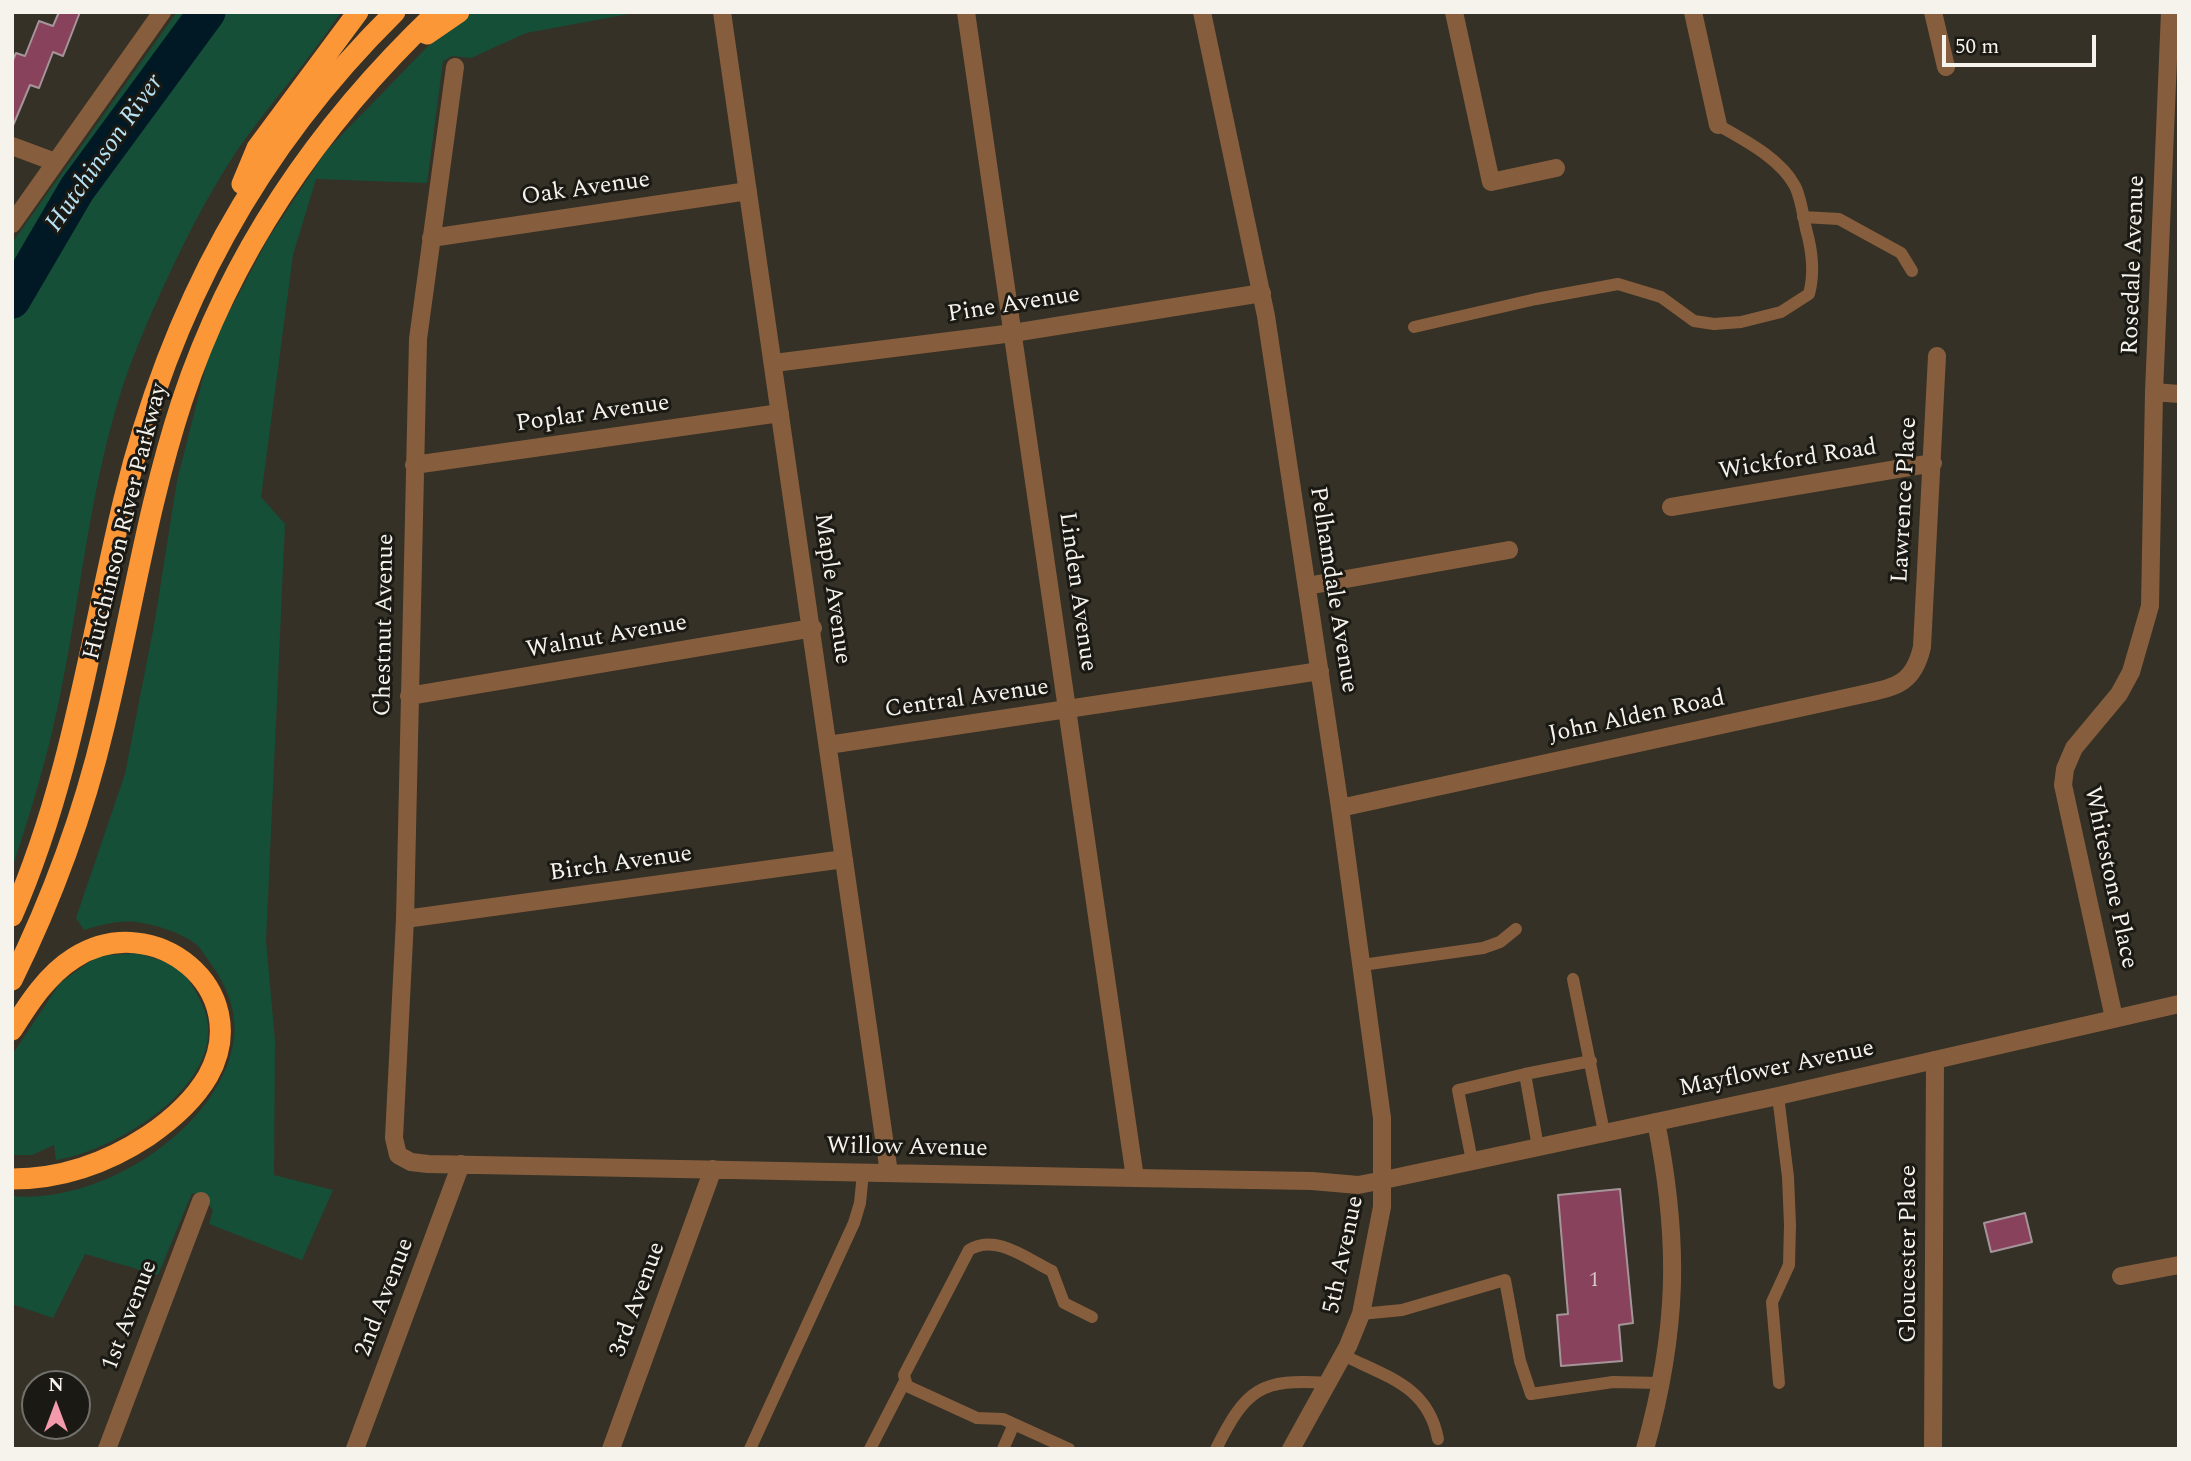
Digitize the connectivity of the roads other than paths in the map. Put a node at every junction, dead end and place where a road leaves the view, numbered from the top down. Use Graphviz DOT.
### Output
graph roads {
  1 [pos="162,12"];
  2 [pos="358,12"];
  3 [pos="396,12"];
  4 [pos="437,12"];
  5 [pos="459,12"];
  6 [pos="722,12"];
  7 [pos="966,12"];
  8 [pos="1202,12"];
  9 [pos="1454,12"];
  10 [pos="1693,12"];
  11 [pos="1933,12"];
  12 [pos="2170,12"];
  13 [pos="387,60"];
  14 [pos="455,66"];
  15 [pos="1946,66"];
  16 [pos="1718,125"];
  17 [pos="12,146"];
  18 [pos="55,162"];
  19 [pos="1556,168"];
  20 [pos="748,191"];
  21 [pos="1803,217"];
  22 [pos="12,224"];
  23 [pos="431,238"];
  24 [pos="217,247"];
  25 [pos="1912,271"];
  26 [pos="1262,293"];
  27 [pos="1414,327"];
  28 [pos="1013,333"];
  29 [pos="1937,356"];
  30 [pos="774,363"];
  31 [pos="2154,392"];
  32 [pos="2179,394"];
  33 [pos="780,413"];
  34 [pos="1933,463"];
  35 [pos="414,465"];
  36 [pos="1671,507"];
  37 [pos="2152,520"];
  38 [pos="1509,550"];
  39 [pos="1307,586"];
  40 [pos="813,628"];
  41 [pos="1922,647"];
  42 [pos="1320,671"];
  43 [pos="409,696"];
  44 [pos="1069,710"];
  45 [pos="828,745"];
  46 [pos="1340,808"];
  47 [pos="844,859"];
  48 [pos="12,916"];
  49 [pos="405,919"];
  50 [pos="1516,929"];
  51 [pos="1362,965"];
  52 [pos="1573,979"];
  53 [pos="12,980"];
  54 [pos="2179,1004"];
  55 [pos="2114,1018"];
  56 [pos="12,1030"];
  57 [pos="1935,1060"];
  58 [pos="1591,1061"];
  59 [pos="1525,1074"];
  60 [pos="1778,1096"];
  61 [pos="1656,1122"];
  62 [pos="1604,1132"];
  63 [pos="1538,1147"];
  64 [pos="1472,1161"];
  65 [pos="428,1164"];
  66 [pos="461,1164"];
  67 [pos="713,1169"];
  68 [pos="863,1172"];
  69 [pos="889,1172"];
  70 [pos="1135,1178"];
  71 [pos="12,1179"];
  72 [pos="1384,1180"];
  73 [pos="201,1201"];
  74 [pos="2179,1265"];
  75 [pos="2121,1276"];
  76 [pos="1361,1314"];
  77 [pos="1092,1317"];
  78 [pos="1343,1355"];
  79 [pos="904,1383"];
  80 [pos="1328,1383"];
  81 [pos="1660,1383"];
  82 [pos="1779,1383"];
  83 [pos="1014,1424"];
  84 [pos="1438,1439"];
  85 [pos="107,1449"];
  86 [pos="355,1449"];
  87 [pos="611,1449"];
  88 [pos="750,1449"];
  89 [pos="870,1449"];
  90 [pos="1003,1449"];
  91 [pos="1069,1449"];
  92 [pos="1216,1449"];
  93 [pos="1292,1449"];
  94 [pos="1645,1449"];
  95 [pos="1933,1449"];
  1 -- 18 [label="street"];
  2 -- 24 [label="highway"];
  3 -- 24 [label="highway, Hutchinson River Parkway"];
  4 -- 13 [label="highway, Hutchinson River Parkway"];
  5 -- 13 [label="highway"];
  6 -- 20 [label="street, Maple Avenue"];
  7 -- 28 [label="street, Linden Avenue"];
  8 -- 26 [label="street, Pelhamdale Avenue"];
  9 -- 19 [label="street"];
  10 -- 16 [label="street"];
  11 -- 15 [label="street"];
  12 -- 31 [label="street, Rosedale Avenue"];
  13 -- 53 [label="highway, Hutchinson River Parkway"];
  14 -- 23 [label="street, Chestnut Avenue"];
  16 -- 21 [label="lane"];
  17 -- 18 [label="street"];
  18 -- 22 [label="street"];
  20 -- 23 [label="street, Oak Avenue"];
  20 -- 30 [label="street, Maple Avenue"];
  21 -- 25 [label="lane"];
  21 -- 27 [label="lane"];
  23 -- 35 [label="street, Chestnut Avenue"];
  24 -- 48 [label="highway, Hutchinson River Parkway"];
  26 -- 28 [label="street, Pine Avenue"];
  26 -- 39 [label="street, Pelhamdale Avenue"];
  28 -- 30 [label="street, Pine Avenue"];
  28 -- 44 [label="street, Linden Avenue"];
  29 -- 34 [label="street, Lawrence Place"];
  30 -- 33 [label="street, Maple Avenue"];
  31 -- 32 [label="street"];
  31 -- 37 [label="street, Rosedale Avenue"];
  33 -- 35 [label="street, Poplar Avenue"];
  33 -- 40 [label="street, Maple Avenue"];
  34 -- 36 [label="street, Wickford Road"];
  34 -- 41 [label="street, Lawrence Place"];
  35 -- 43 [label="street, Chestnut Avenue"];
  37 -- 55 [label="street, Whitestone Place"];
  38 -- 39 [label="street"];
  39 -- 42 [label="street, Pelhamdale Avenue"];
  40 -- 43 [label="street, Walnut Avenue"];
  40 -- 45 [label="street, Maple Avenue"];
  41 -- 46 [label="street, John Alden Road"];
  42 -- 44 [label="street, Central Avenue"];
  42 -- 46 [label="street, Pelhamdale Avenue"];
  43 -- 49 [label="street, Chestnut Avenue"];
  44 -- 45 [label="street, Central Avenue"];
  44 -- 70 [label="street, Linden Avenue"];
  45 -- 47 [label="street, Maple Avenue"];
  46 -- 51 [label="street, Pelhamdale Avenue"];
  47 -- 49 [label="street, Birch Avenue"];
  47 -- 69 [label="street, Maple Avenue"];
  49 -- 65 [label="street, Chestnut Avenue"];
  50 -- 51 [label="lane"];
  51 -- 72 [label="street, Pelhamdale Avenue"];
  52 -- 58 [label="lane"];
  54 -- 55 [label="street, Mayflower Avenue"];
  55 -- 57 [label="street, Mayflower Avenue"];
  56 -- 71 [label="highway"];
  57 -- 60 [label="street, Mayflower Avenue"];
  57 -- 95 [label="street, Gloucester Place"];
  58 -- 59 [label="lane"];
  58 -- 62 [label="lane"];
  59 -- 63 [label="lane"];
  59 -- 64 [label="lane"];
  60 -- 61 [label="street, Mayflower Avenue"];
  60 -- 82 [label="lane"];
  61 -- 62 [label="street, Mayflower Avenue"];
  61 -- 81 [label="street"];
  62 -- 63 [label="street, Mayflower Avenue"];
  63 -- 64 [label="street, Mayflower Avenue"];
  64 -- 72 [label="street, Mayflower Avenue"];
  65 -- 66 [label="street, Willow Avenue"];
  66 -- 67 [label="street, Willow Avenue"];
  66 -- 86 [label="street, 2nd Avenue"];
  67 -- 68 [label="street, Willow Avenue"];
  67 -- 87 [label="street, 3rd Avenue"];
  68 -- 69 [label="street, Willow Avenue"];
  68 -- 88 [label="lane"];
  69 -- 70 [label="street, Willow Avenue"];
  70 -- 72 [label="street, Willow Avenue"];
  72 -- 76 [label="street, 5th Avenue"];
  73 -- 85 [label="street, 1st Avenue"];
  74 -- 75 [label="street"];
  76 -- 78 [label="street, 5th Avenue"];
  76 -- 81 [label="lane"];
  77 -- 79 [label="lane"];
  78 -- 80 [label="street, 5th Avenue"];
  78 -- 84 [label="lane"];
  79 -- 83 [label="lane"];
  79 -- 89 [label="lane"];
  80 -- 92 [label="lane"];
  80 -- 93 [label="street, 5th Avenue"];
  81 -- 94 [label="street"];
  83 -- 90 [label="lane"];
  83 -- 91 [label="lane"];
}
